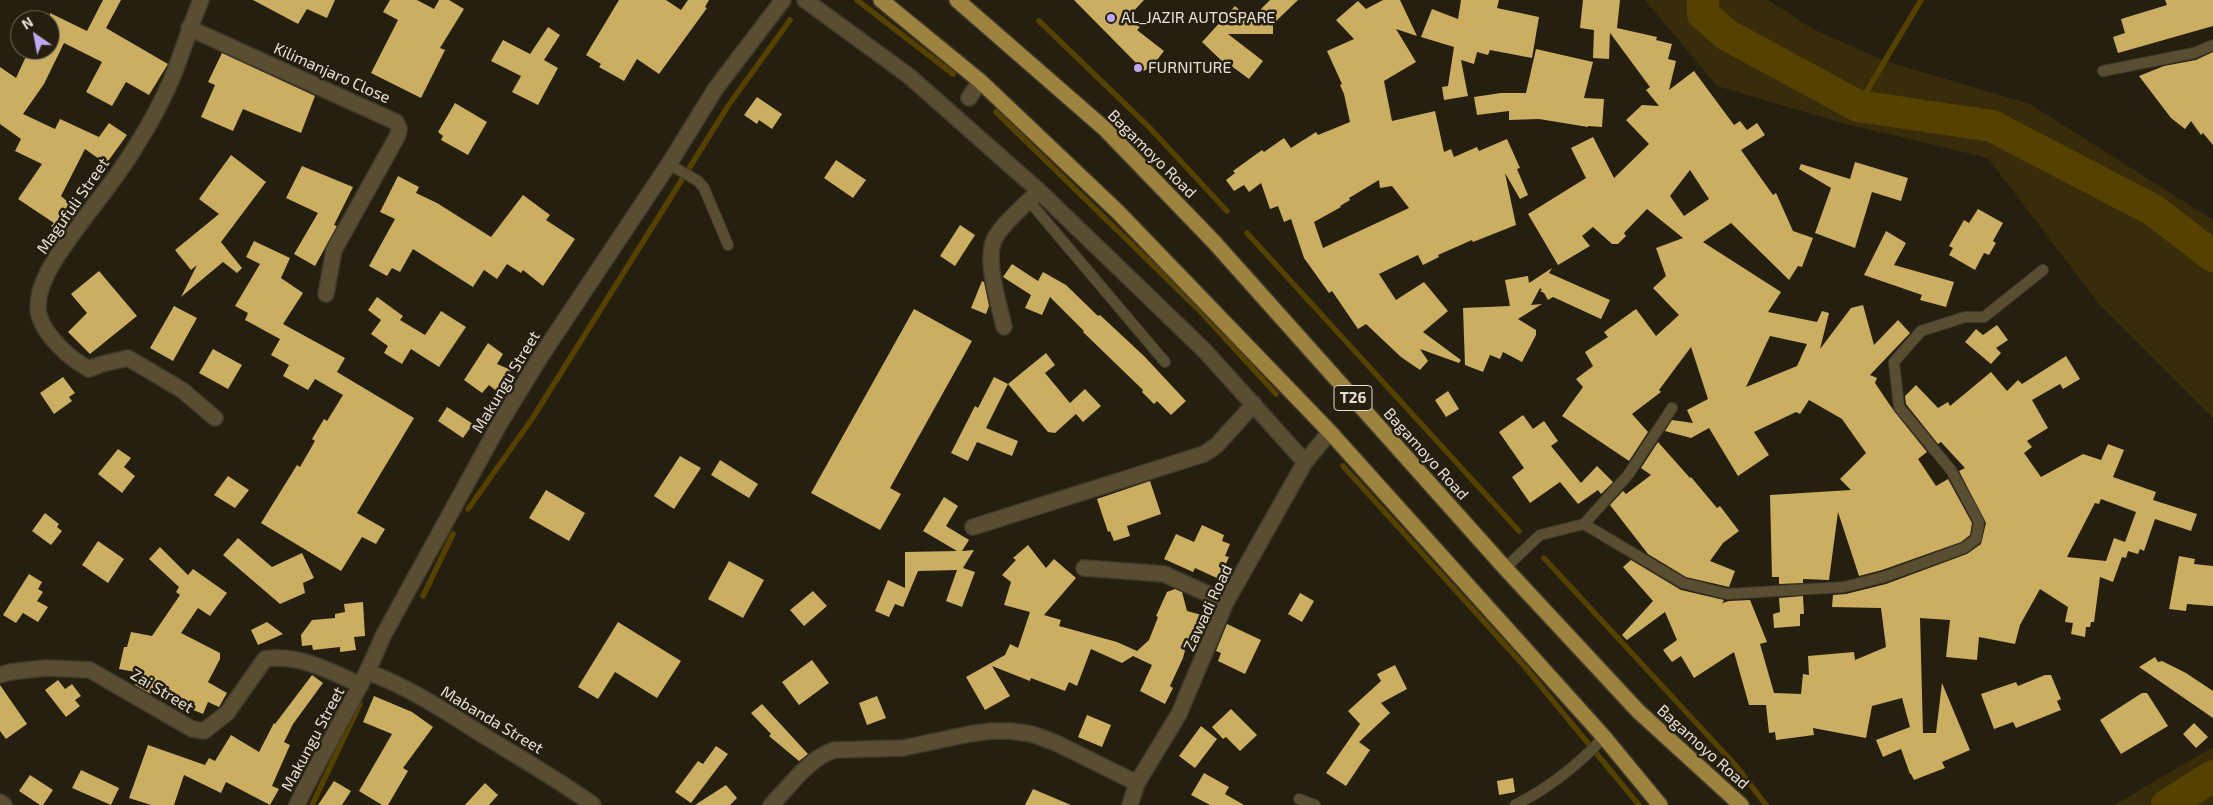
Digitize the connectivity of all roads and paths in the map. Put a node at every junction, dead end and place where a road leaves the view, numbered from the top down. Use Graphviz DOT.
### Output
graph roads {
  1 [pos="201,0"];
  2 [pos="783,0"];
  3 [pos="805,0"];
  4 [pos="881,0"];
  5 [pos="957,0"];
  6 [pos="189,28"];
  7 [pos="2213,46"];
  8 [pos="2103,71"];
  9 [pos="980,80"];
  10 [pos="969,98"];
  11 [pos="669,164"];
  12 [pos="1034,196"];
  13 [pos="728,245"];
  14 [pos="2043,270"];
  15 [pos="326,294"];
  16 [pos="1004,327"];
  17 [pos="1165,362"];
  18 [pos="1254,404"];
  19 [pos="1672,408"];
  20 [pos="215,418"];
  21 [pos="1330,432"];
  22 [pos="1305,462"];
  23 [pos="1584,524"];
  24 [pos="973,526"];
  25 [pos="1084,568"];
  26 [pos="1505,568"];
  27 [pos="1226,602"];
  28 [pos="0,675"];
  29 [pos="365,678"];
  30 [pos="1604,737"];
  31 [pos="1137,784"];
  32 [pos="1299,799"];
  33 [pos="0,802"];
  34 [pos="4,805"];
  35 [pos="297,805"];
  36 [pos="593,805"];
  37 [pos="771,805"];
  38 [pos="1130,805"];
  39 [pos="1315,805"];
  40 [pos="1515,805"];
  41 [pos="1660,805"];
  42 [pos="1741,805"];
  1 -- 6 [label="street, Magufuli Street"];
  2 -- 11 [label="street, Makungu Street"];
  3 -- 12 [label="street"];
  4 -- 9 [label="highway, T26"];
  5 -- 26 [label="highway, Bagamoyo Road / T26"];
  6 -- 15 [label="street, Kilimanjaro Close"];
  6 -- 20 [label="street, Magufuli Street"];
  7 -- 8 [label="lane"];
  9 -- 10 [label="street"];
  9 -- 21 [label="highway, T26"];
  11 -- 13 [label="lane"];
  11 -- 29 [label="street, Makungu Street"];
  12 -- 16 [label="street"];
  12 -- 17 [label="lane"];
  12 -- 18 [label="street"];
  14 -- 23 [label="lane"];
  18 -- 22 [label="street"];
  18 -- 24 [label="street"];
  19 -- 23 [label="lane"];
  21 -- 22 [label="street, Zawadi Road"];
  21 -- 30 [label="highway, T26"];
  22 -- 27 [label="street, Zawadi Road"];
  23 -- 26 [label="lane"];
  25 -- 27 [label="street"];
  26 -- 42 [label="highway, Bagamoyo Road / T26"];
  27 -- 31 [label="street, Zawadi Road"];
  28 -- 29 [label="street, Zai Street"];
  29 -- 35 [label="street, Makungu Street"];
  29 -- 36 [label="street, Mabanda Street"];
  30 -- 40 [label="lane"];
  30 -- 41 [label="highway, T26"];
  31 -- 37 [label="street"];
  31 -- 38 [label="street, Zawadi Road"];
  32 -- 39 [label="lane"];
  33 -- 34 [label="street"];
}
